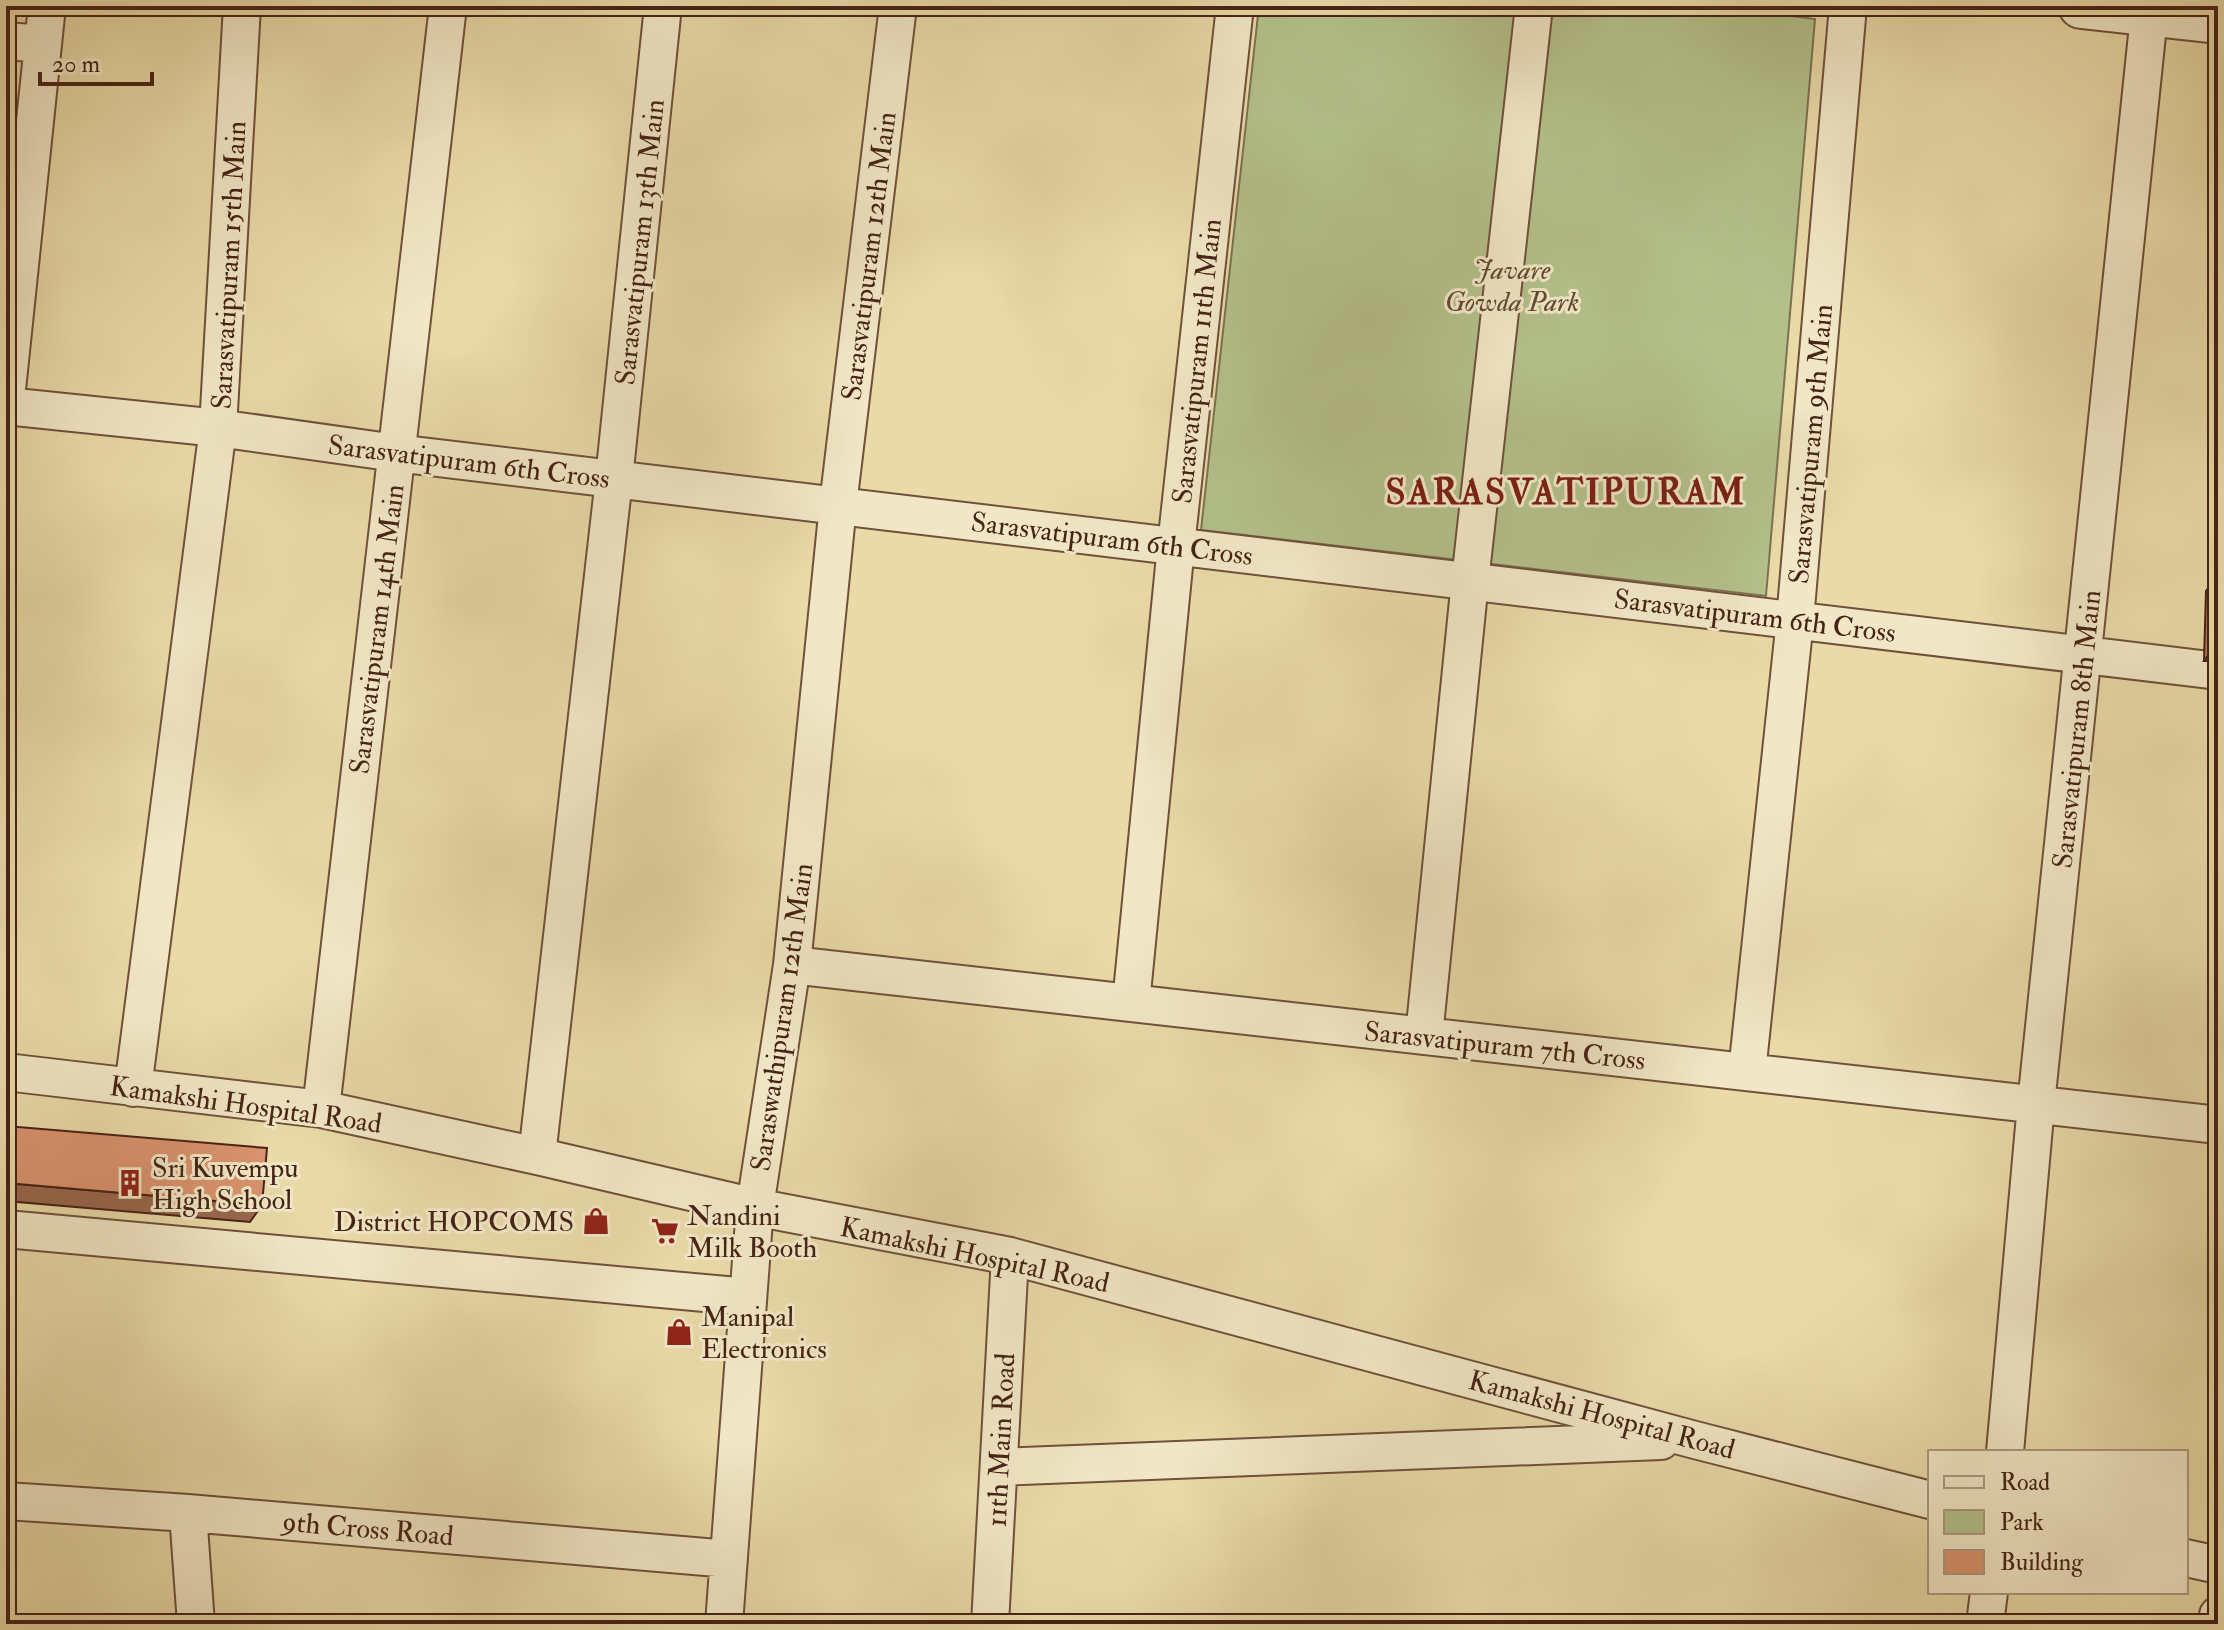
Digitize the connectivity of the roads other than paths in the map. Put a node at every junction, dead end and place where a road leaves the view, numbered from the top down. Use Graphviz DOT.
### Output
graph roads {
  1 [pos="47,6"];
  2 [pos="242,6"];
  3 [pos="448,6"];
  4 [pos="663,6"];
  5 [pos="898,6"];
  6 [pos="1235,6"];
  7 [pos="1534,6"];
  8 [pos="1848,6"];
  9 [pos="2081,6"];
  10 [pos="2150,10"];
  11 [pos="2218,21"];
  12 [pos="6,41"];
  13 [pos="43,44"];
  14 [pos="6,399"];
  15 [pos="6,406"];
  16 [pos="218,428"];
  17 [pos="396,453"];
  18 [pos="614,479"];
  19 [pos="838,505"];
  20 [pos="1176,546"];
  21 [pos="1470,581"];
  22 [pos="1795,620"];
  23 [pos="2084,655"];
  24 [pos="2218,671"];
  25 [pos="792,965"];
  26 [pos="1131,1003"];
  27 [pos="1424,1036"];
  28 [pos="6,1072"];
  29 [pos="1747,1072"];
  30 [pos="133,1088"];
  31 [pos="2036,1104"];
  32 [pos="321,1109"];
  33 [pos="2218,1125"];
  34 [pos="537,1156"];
  35 [pos="755,1207"];
  36 [pos="6,1229"];
  37 [pos="1010,1256"];
  38 [pos="748,1297"];
  39 [pos="1695,1440"];
  40 [pos="2005,1450"];
  41 [pos="999,1467"];
  42 [pos="1928,1499"];
  43 [pos="6,1501"];
  44 [pos="188,1513"];
  45 [pos="2188,1558"];
  46 [pos="729,1559"];
  47 [pos="2218,1565"];
  48 [pos="1989,1594"];
  49 [pos="2218,1615"];
  50 [pos="196,1624"];
  51 [pos="724,1624"];
  52 [pos="990,1624"];
  53 [pos="1985,1624"];
  54 [pos="2217,1624"];
  1 -- 13 [label="street"];
  2 -- 16 [label="street, Sarasvatipuram 15th Main"];
  3 -- 17 [label="street, Sarasvatipuram 14th Main"];
  4 -- 18 [label="street, Sarasvatipuram 13th Main"];
  5 -- 19 [label="street, Sarasvatipuram 12th Main"];
  6 -- 20 [label="street, Sarasvatipuram 11th Main"];
  7 -- 21 [label="street"];
  8 -- 22 [label="street, Sarasvatipuram 9th Main"];
  9 -- 10 [label="street"];
  10 -- 11 [label="street"];
  10 -- 23 [label="street, Sarasvatipuram 8th Main"];
  12 -- 13 [label="street"];
  13 -- 14 [label="street"];
  15 -- 16 [label="street, Sarasvatipuram 6th Cross"];
  16 -- 17 [label="street, Sarasvatipuram 6th Cross"];
  16 -- 30 [label="street, Sarasvatipuram 15th Main"];
  17 -- 18 [label="street, Sarasvatipuram 6th Cross"];
  17 -- 32 [label="street, Sarasvatipuram 14th Main"];
  18 -- 19 [label="street, Sarasvatipuram 6th Cross"];
  18 -- 34 [label="street, Sarasvatipuram 13th Main"];
  19 -- 20 [label="street, Sarasvatipuram 6th Cross"];
  19 -- 25 [label="street, Saraswathipuram 12th Main"];
  20 -- 21 [label="street, Sarasvatipuram 6th Cross"];
  20 -- 26 [label="street, Sarasvatipuram 11th Main"];
  21 -- 22 [label="street, Sarasvatipuram 6th Cross"];
  21 -- 27 [label="street"];
  22 -- 23 [label="street, Sarasvatipuram 6th Cross"];
  22 -- 29 [label="street, Sarasvatipuram 9th Main"];
  23 -- 24 [label="street, Sarasvatipuram 6th Cross"];
  23 -- 31 [label="street, Sarasvatipuram 8th Main"];
  25 -- 26 [label="street, Sarasvatipuram 7th Cross"];
  25 -- 35 [label="street, Saraswathipuram 12th Main"];
  26 -- 27 [label="street, Sarasvatipuram 7th Cross"];
  27 -- 29 [label="street, Sarasvatipuram 7th Cross"];
  28 -- 30 [label="street, Kamakshi Hospital Road"];
  29 -- 31 [label="street, Sarasvatipuram 7th Cross"];
  30 -- 32 [label="street, Kamakshi Hospital Road"];
  31 -- 33 [label="street, Sarasvatipuram 7th Cross"];
  31 -- 40 [label="street, Sarasvatipuram 8th Main"];
  32 -- 34 [label="street, Kamakshi Hospital Road"];
  34 -- 35 [label="street, Kamakshi Hospital Road"];
  35 -- 37 [label="street, Kamakshi Hospital Road"];
  35 -- 38 [label="street, Saraswathipuram 12th Main"];
  36 -- 38 [label="street"];
  37 -- 39 [label="street, Kamakshi Hospital Road"];
  37 -- 41 [label="street, 11th Main Road"];
  38 -- 46 [label="street, Saraswathipuram 12th Main"];
  39 -- 41 [label="street"];
  39 -- 42 [label="street, Kamakshi Hospital Road"];
  41 -- 52 [label="street, 11th Main Road"];
  43 -- 44 [label="street, 9th Cross Road"];
  44 -- 46 [label="street, 9th Cross Road"];
  44 -- 50 [label="street"];
  45 -- 47 [label="street"];
  46 -- 51 [label="street, Saraswathipuram 12th Main"];
  48 -- 53 [label="street"];
  49 -- 54 [label="street"];
}
